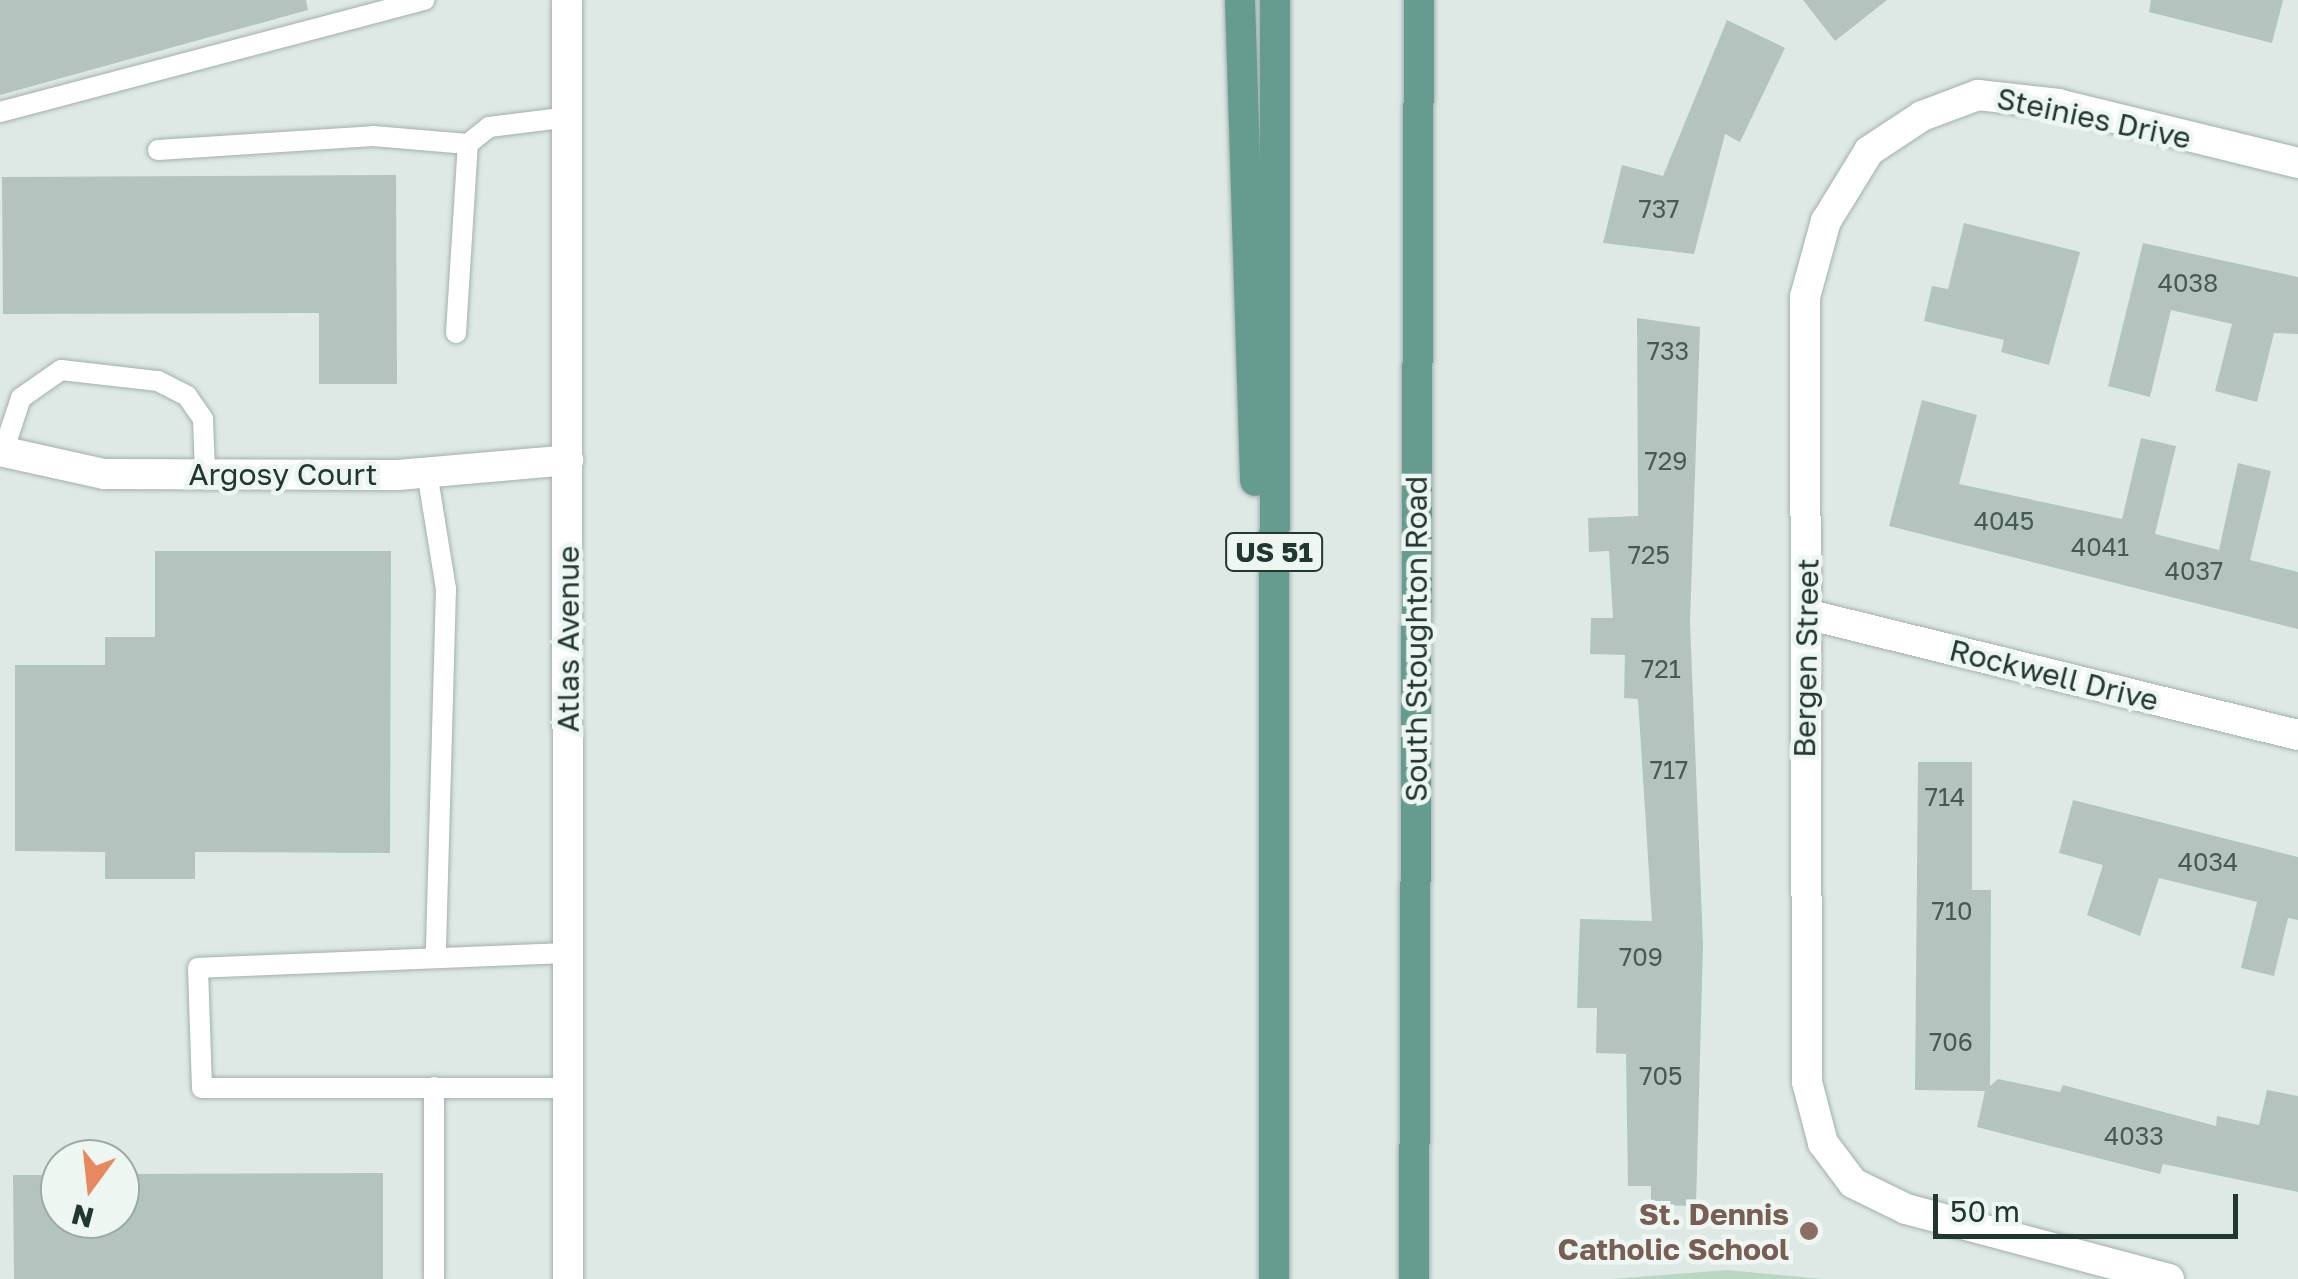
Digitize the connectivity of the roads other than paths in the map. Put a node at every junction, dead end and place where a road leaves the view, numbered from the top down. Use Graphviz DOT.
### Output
graph roads {
  1 [pos="424,0"];
  2 [pos="567,0"];
  3 [pos="1240,0"];
  4 [pos="1275,0"];
  5 [pos="1419,0"];
  6 [pos="1436,0"];
  7 [pos="0,112"];
  8 [pos="569,117"];
  9 [pos="1894,131"];
  10 [pos="468,144"];
  11 [pos="158,150"];
  12 [pos="2298,164"];
  13 [pos="1418,204"];
  14 [pos="456,334"];
  15 [pos="1,452"];
  16 [pos="568,460"];
  17 [pos="427,472"];
  18 [pos="205,473"];
  19 [pos="1810,616"];
  20 [pos="2298,735"];
  21 [pos="568,953"];
  22 [pos="436,958"];
  23 [pos="434,1088"];
  24 [pos="568,1088"];
  25 [pos="1274,1104"];
  26 [pos="434,1279"];
  27 [pos="568,1279"];
  28 [pos="1274,1279"];
  29 [pos="1414,1279"];
  30 [pos="2169,1279"];
  1 -- 7 [label="lane"];
  2 -- 8 [label="street, Atlas Avenue"];
  3 -- 25 [label="main road"];
  4 -- 25 [label="main road, US 51"];
  5 -- 13 [label="main road, South Stoughton Road"];
  6 -- 13 [label="main road"];
  8 -- 10 [label="lane"];
  8 -- 16 [label="street, Atlas Avenue"];
  9 -- 12 [label="street, Steinies Drive"];
  9 -- 19 [label="street, Bergen Street"];
  10 -- 11 [label="lane"];
  10 -- 14 [label="lane"];
  13 -- 29 [label="main road, South Stoughton Road"];
  15 -- 18 [label="street, Argosy Court"];
  15 -- 18 [label="lane"];
  16 -- 17 [label="street, Argosy Court"];
  16 -- 21 [label="street, Atlas Avenue"];
  17 -- 18 [label="street, Argosy Court"];
  17 -- 22 [label="lane"];
  19 -- 20 [label="street, Rockwell Drive"];
  19 -- 30 [label="street, Bergen Street"];
  21 -- 22 [label="lane"];
  21 -- 24 [label="street, Atlas Avenue"];
  22 -- 23 [label="lane"];
  23 -- 24 [label="lane"];
  23 -- 26 [label="lane"];
  24 -- 27 [label="street, Atlas Avenue"];
  25 -- 28 [label="main road, US 51"];
}
